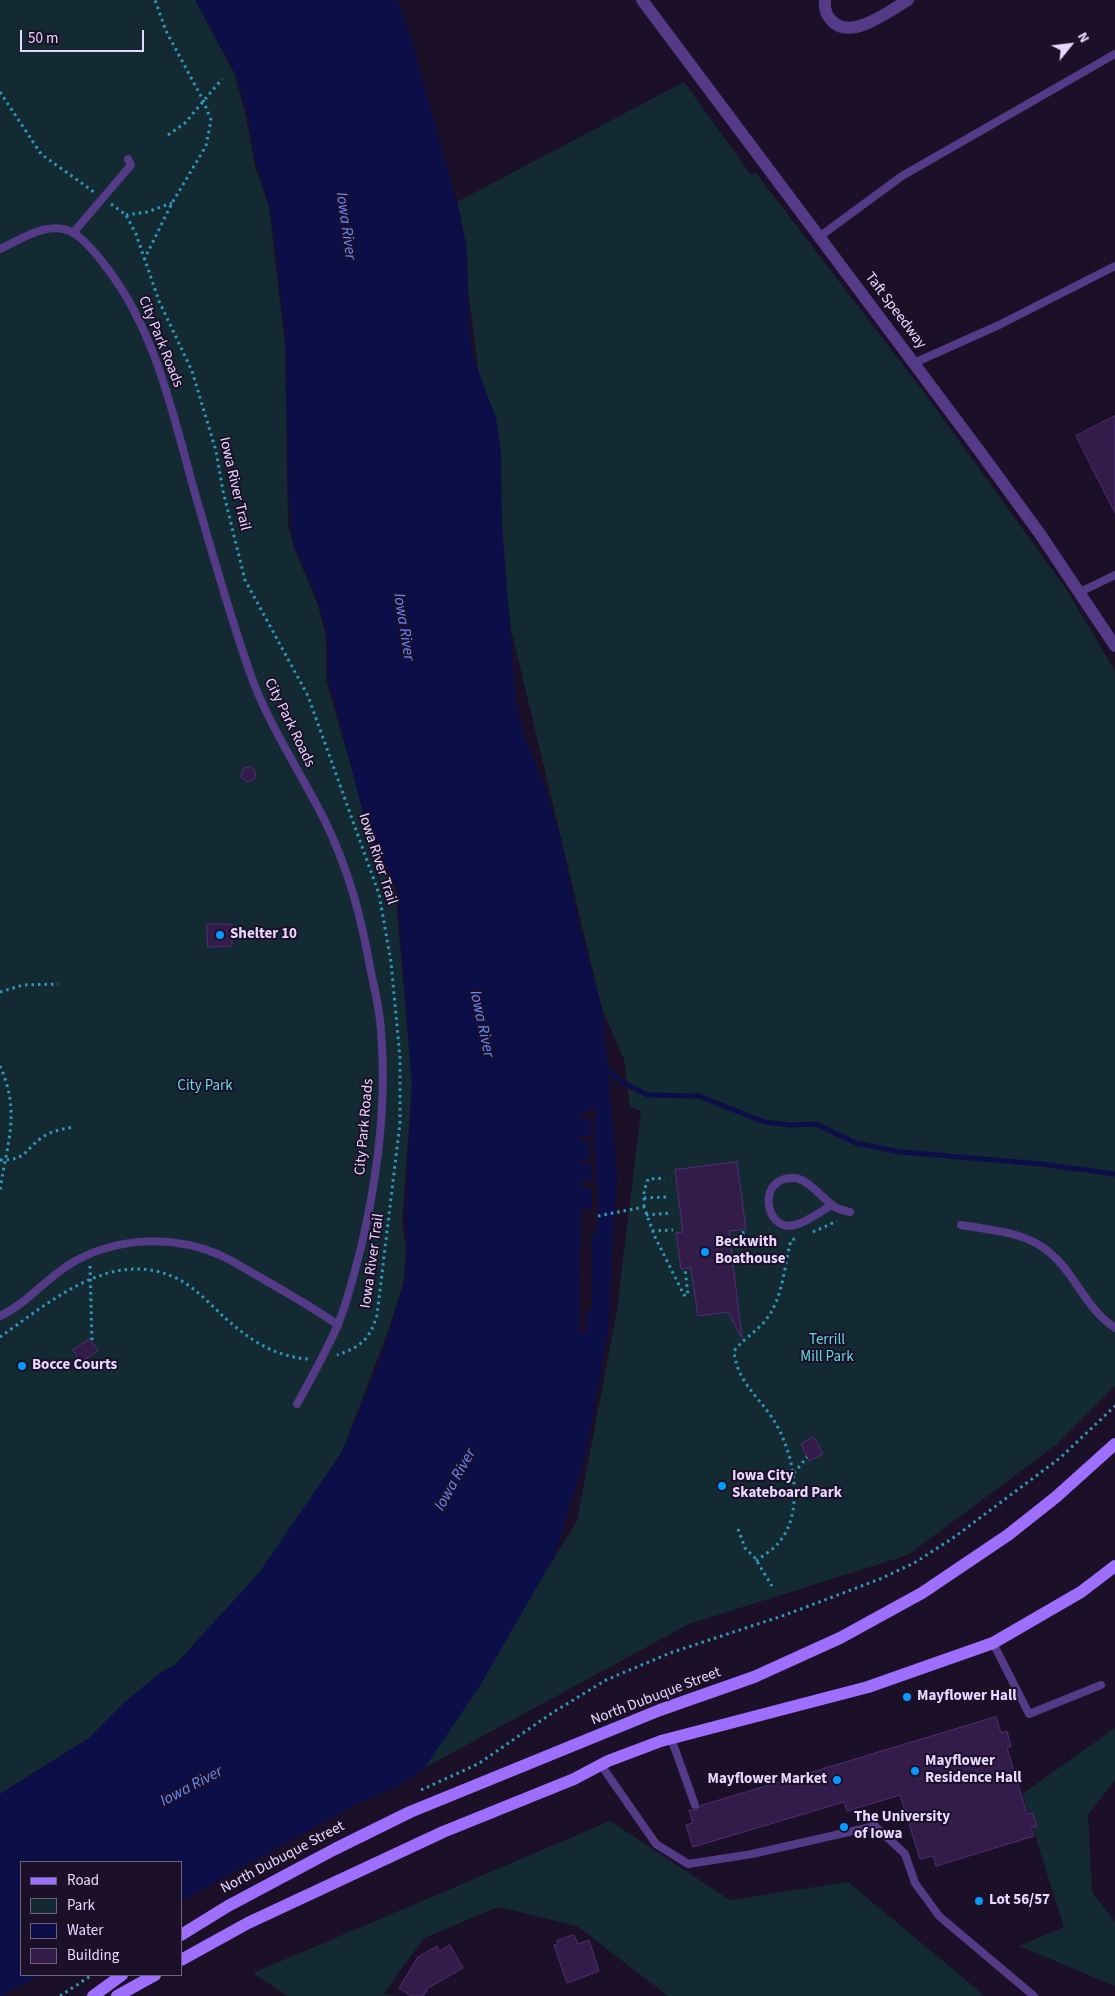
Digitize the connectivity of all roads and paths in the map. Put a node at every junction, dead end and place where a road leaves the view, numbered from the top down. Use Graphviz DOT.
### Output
graph roads {
  1 [pos="155,0"];
  2 [pos="642,0"];
  3 [pos="825,0"];
  4 [pos="908,0"];
  5 [pos="1115,54"];
  6 [pos="222,79"];
  7 [pos="0,92"];
  8 [pos="203,100"];
  9 [pos="168,134"];
  10 [pos="128,159"];
  11 [pos="103,198"];
  12 [pos="172,203"];
  13 [pos="126,215"];
  14 [pos="73,233"];
  15 [pos="819,237"];
  16 [pos="0,249"];
  17 [pos="144,260"];
  18 [pos="1115,266"];
  19 [pos="914,363"];
  20 [pos="1115,575"];
  21 [pos="1080,592"];
  22 [pos="1115,646"];
  23 [pos="58,984"];
  24 [pos="0,992"];
  25 [pos="0,1066"];
  26 [pos="74,1127"];
  27 [pos="2,1160"];
  28 [pos="665,1178"];
  29 [pos="0,1190"];
  30 [pos="668,1197"];
  31 [pos="644,1198"];
  32 [pos="832,1205"];
  33 [pos="644,1207"];
  34 [pos="850,1212"];
  35 [pos="670,1213"];
  36 [pos="646,1215"];
  37 [pos="598,1216"];
  38 [pos="961,1225"];
  39 [pos="673,1230"];
  40 [pos="652,1232"];
  41 [pos="748,1232"];
  42 [pos="742,1233"];
  43 [pos="89,1255"];
  44 [pos="685,1269"];
  45 [pos="91,1278"];
  46 [pos="0,1316"];
  47 [pos="338,1325"];
  48 [pos="1115,1328"];
  49 [pos="0,1337"];
  50 [pos="92,1343"];
  51 [pos="320,1360"];
  52 [pos="297,1404"];
  53 [pos="1115,1406"];
  54 [pos="1115,1444"];
  55 [pos="807,1457"];
  56 [pos="794,1474"];
  57 [pos="738,1529"];
  58 [pos="756,1560"];
  59 [pos="1115,1566"];
  60 [pos="772,1586"];
  61 [pos="993,1643"];
  62 [pos="1101,1685"];
  63 [pos="671,1738"];
  64 [pos="602,1765"];
  65 [pos="419,1791"];
  66 [pos="695,1805"];
  67 [pos="312,1844"];
  68 [pos="279,1860"];
  69 [pos="182,1934"];
  70 [pos="182,1959"];
  71 [pos="90,1976"];
  72 [pos="121,1976"];
  73 [pos="153,1976"];
  74 [pos="60,1996"];
  75 [pos="94,1996"];
  76 [pos="117,1996"];
  77 [pos="1034,1996"];
  1 -- 8 [label="path"];
  2 -- 15 [label="street, Taft Speedway"];
  3 -- 4 [label="street"];
  5 -- 15 [label="lane"];
  6 -- 8 [label="path"];
  7 -- 11 [label="path, Iowa River Trail"];
  8 -- 9 [label="path"];
  8 -- 12 [label="path"];
  10 -- 11 [label="lane"];
  11 -- 13 [label="path, Iowa River Trail"];
  11 -- 14 [label="lane"];
  12 -- 13 [label="path"];
  12 -- 17 [label="path"];
  13 -- 17 [label="path, Iowa River Trail"];
  14 -- 16 [label="lane"];
  14 -- 47 [label="lane, City Park Roads"];
  15 -- 19 [label="street, Taft Speedway"];
  17 -- 51 [label="path, Iowa River Trail"];
  18 -- 19 [label="lane"];
  19 -- 21 [label="street, Taft Speedway"];
  20 -- 21 [label="lane"];
  21 -- 22 [label="street, Taft Speedway"];
  23 -- 24 [label="path"];
  25 -- 27 [label="path"];
  26 -- 27 [label="path"];
  27 -- 29 [label="path"];
  28 -- 31 [label="path"];
  30 -- 31 [label="path"];
  31 -- 33 [label="path"];
  32 -- 32 [label="lane"];
  32 -- 34 [label="lane"];
  33 -- 36 [label="path"];
  33 -- 37 [label="path"];
  34 -- 56 [label="path"];
  35 -- 36 [label="path"];
  36 -- 40 [label="path"];
  38 -- 48 [label="lane"];
  39 -- 40 [label="path"];
  40 -- 44 [label="path"];
  41 -- 42 [label="path"];
  43 -- 45 [label="path"];
  43 -- 46 [label="lane"];
  43 -- 47 [label="lane"];
  45 -- 49 [label="path, Iowa River Trail"];
  45 -- 50 [label="path"];
  45 -- 51 [label="path, Iowa River Trail"];
  47 -- 51 [label="lane, City Park Roads"];
  51 -- 52 [label="lane, City Park Roads"];
  53 -- 65 [label="path"];
  54 -- 69 [label="main road, North Dubuque Street"];
  55 -- 56 [label="path"];
  56 -- 58 [label="path"];
  57 -- 58 [label="path"];
  58 -- 60 [label="path"];
  59 -- 61 [label="main road"];
  61 -- 62 [label="lane"];
  61 -- 63 [label="main road"];
  63 -- 64 [label="main road"];
  63 -- 66 [label="lane"];
  64 -- 70 [label="main road"];
  64 -- 77 [label="lane"];
  67 -- 68 [label="path"];
  71 -- 74 [label="path"];
  72 -- 75 [label="main road"];
  73 -- 76 [label="main road"];
}
